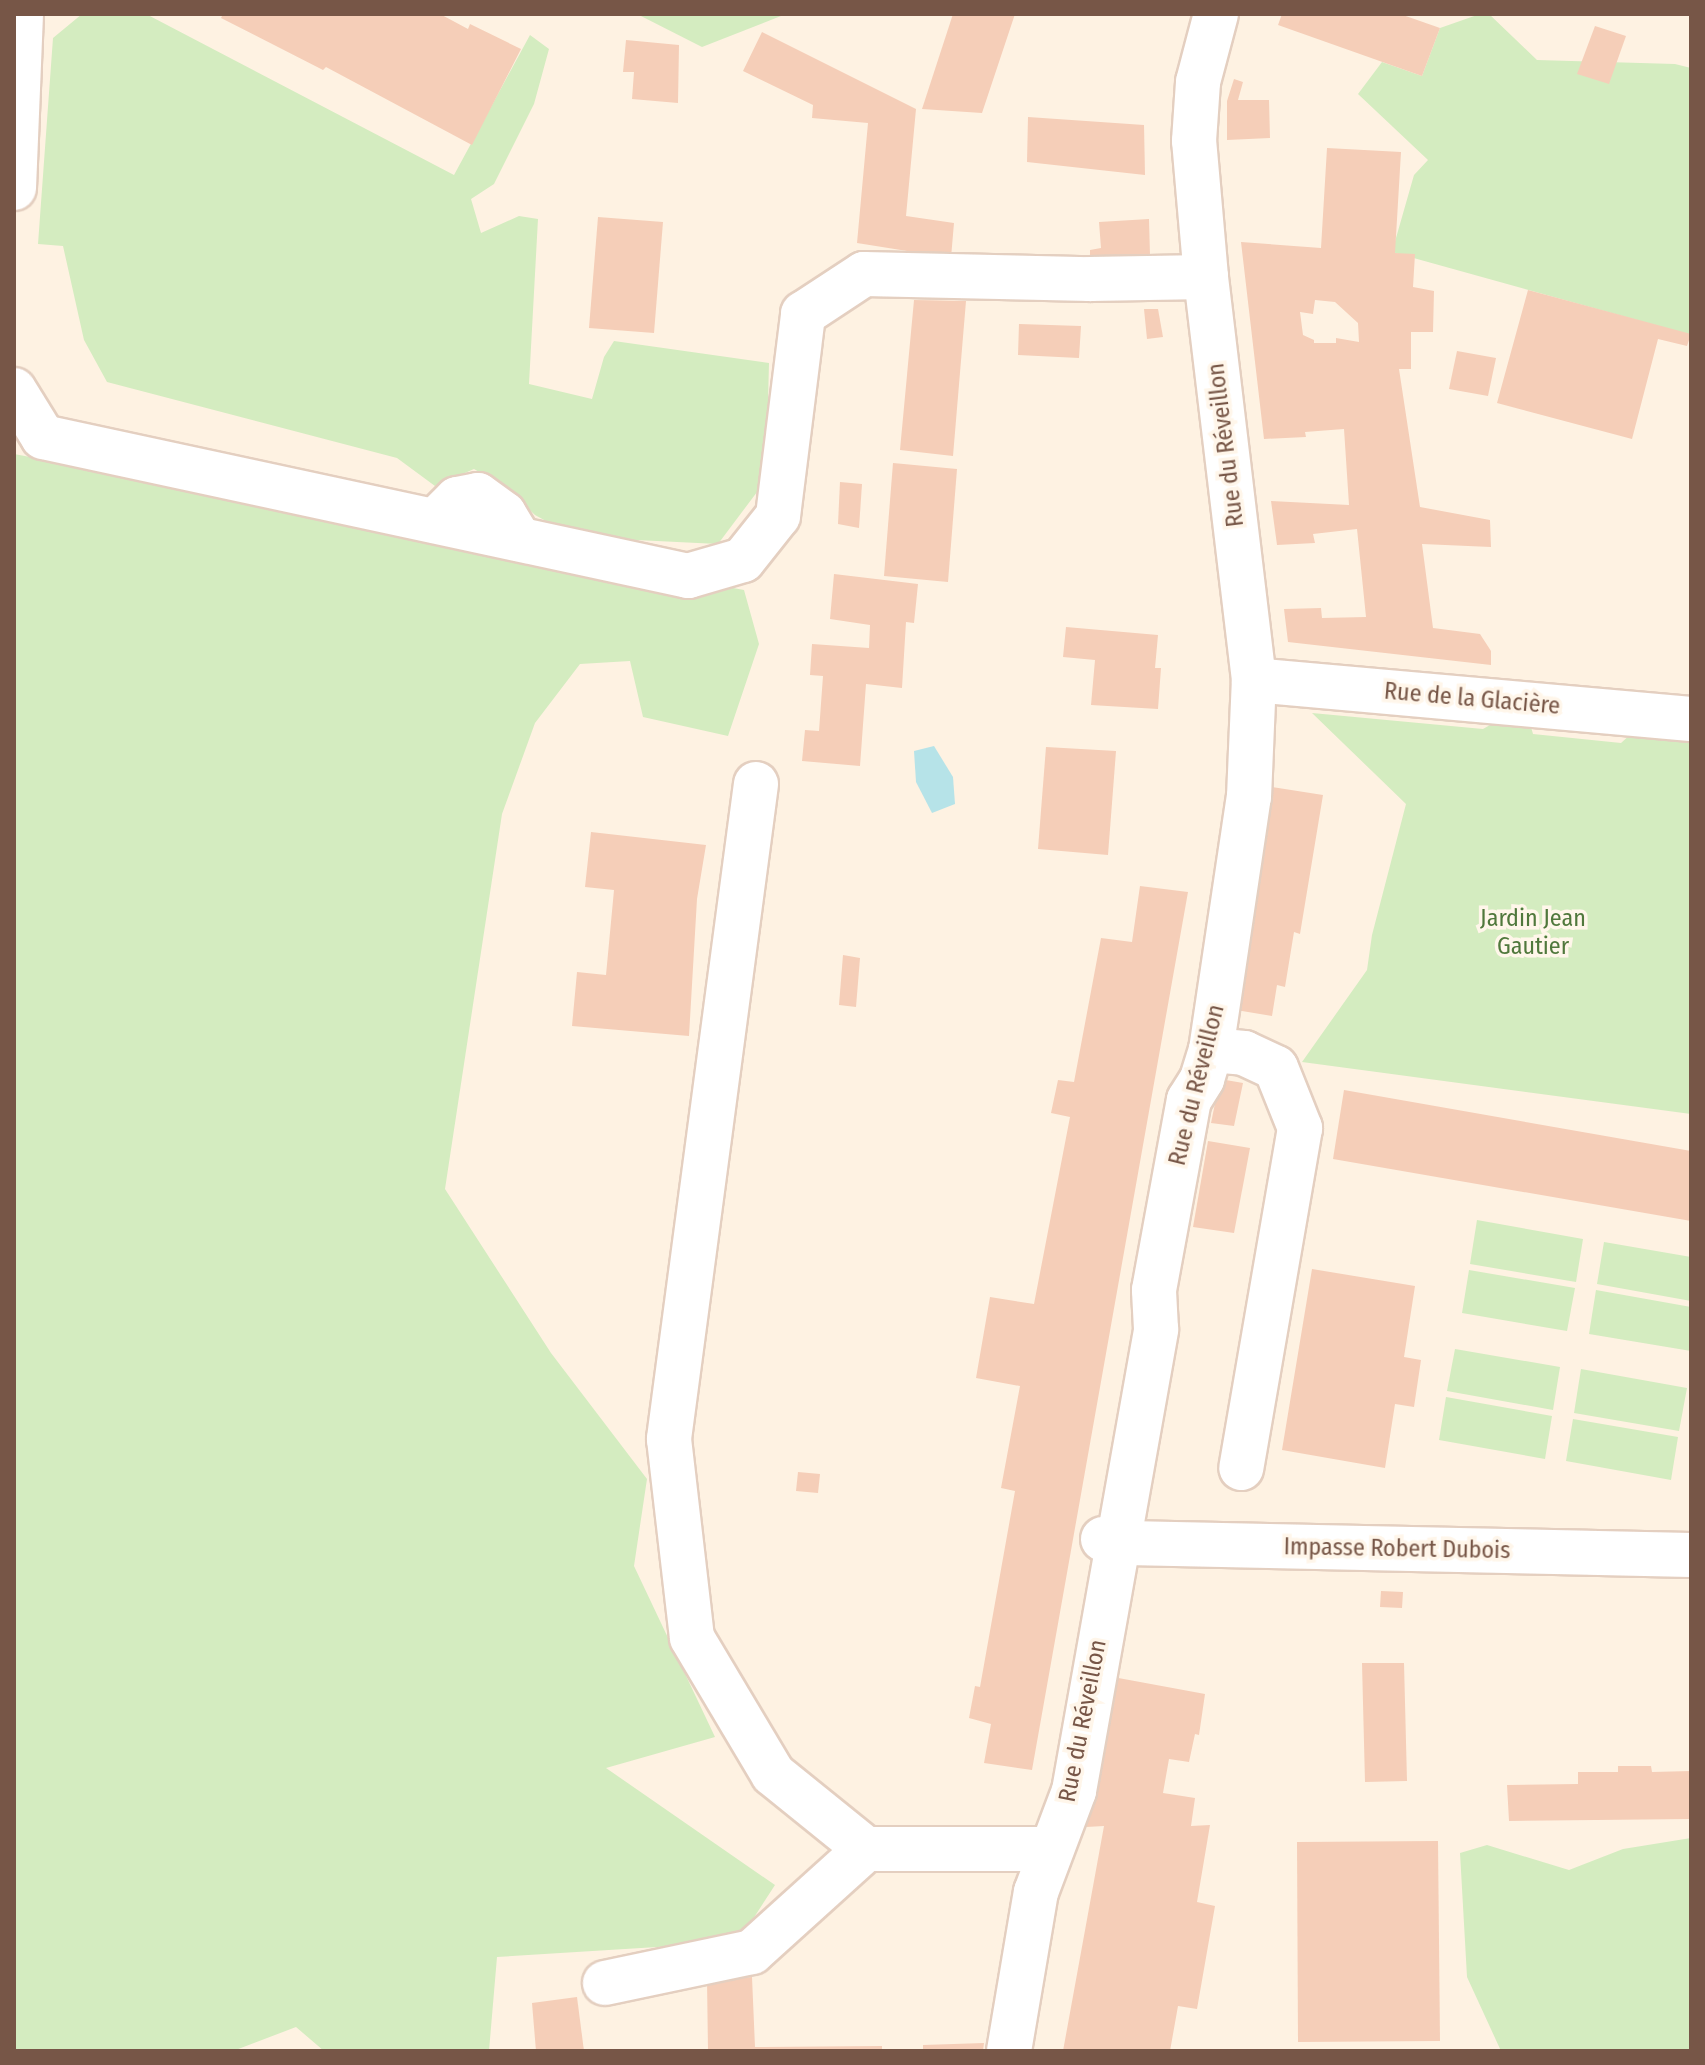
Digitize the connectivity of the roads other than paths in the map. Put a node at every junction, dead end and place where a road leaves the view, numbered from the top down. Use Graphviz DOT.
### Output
graph roads {
  1 [pos="21,14"];
  2 [pos="1216,14"];
  3 [pos="14,188"];
  4 [pos="1206,277"];
  5 [pos="14,390"];
  6 [pos="1254,680"];
  7 [pos="1691,719"];
  8 [pos="756,784"];
  9 [pos="1211,1050"];
  10 [pos="1241,1468"];
  11 [pos="1110,1540"];
  12 [pos="1691,1555"];
  13 [pos="866,1849"];
  14 [pos="1051,1849"];
  15 [pos="605,1983"];
  16 [pos="1009,2051"];
  1 -- 3 [label="street"];
  2 -- 4 [label="street, Rue du Réveillon"];
  4 -- 5 [label="street"];
  4 -- 6 [label="street, Rue du Réveillon"];
  6 -- 7 [label="street, Rue de la Glacière"];
  6 -- 9 [label="street, Rue du Réveillon"];
  8 -- 13 [label="street"];
  9 -- 10 [label="street"];
  9 -- 11 [label="street, Rue du Réveillon"];
  11 -- 12 [label="street, Impasse Robert Dubois"];
  11 -- 14 [label="street, Rue du Réveillon"];
  13 -- 14 [label="street"];
  13 -- 15 [label="street"];
  14 -- 16 [label="street, Rue du Réveillon"];
}
